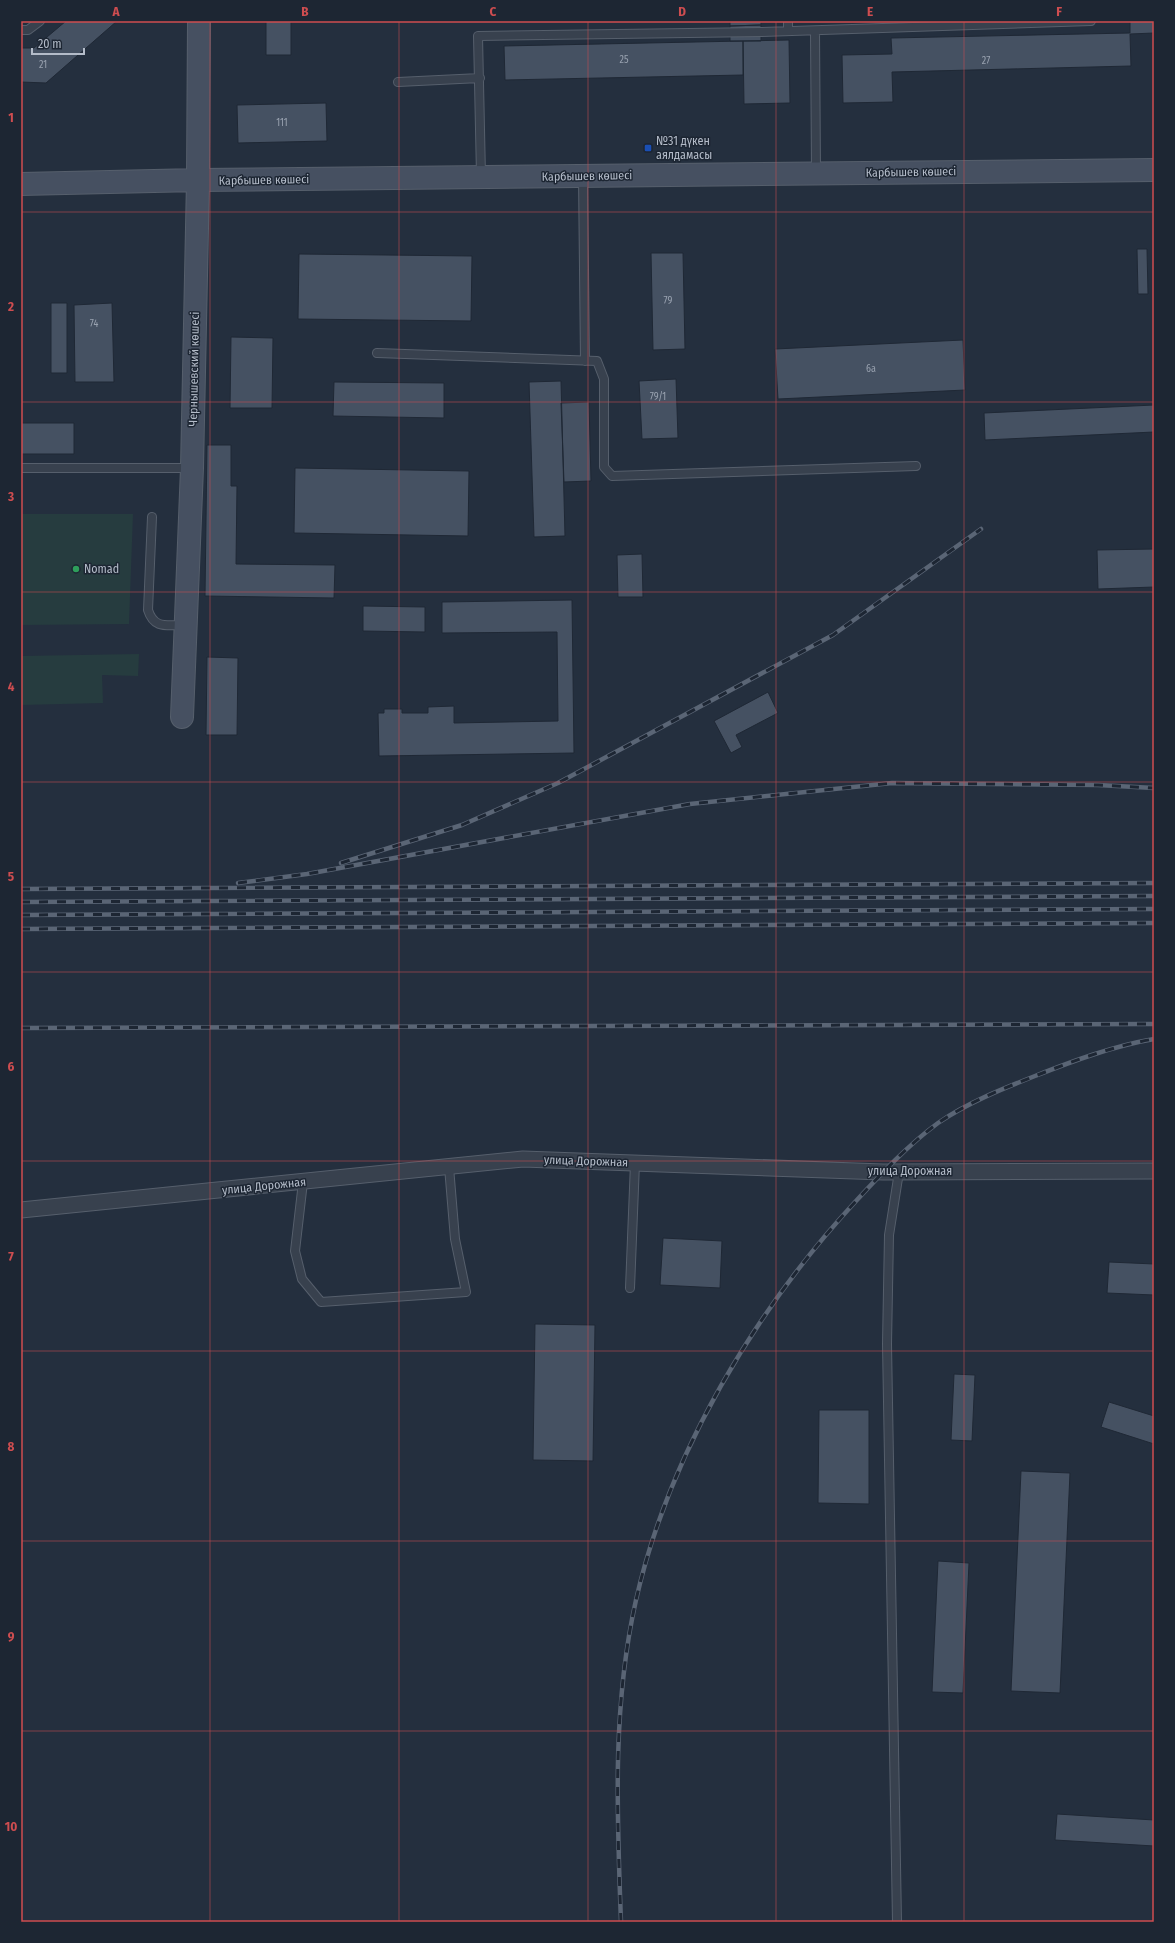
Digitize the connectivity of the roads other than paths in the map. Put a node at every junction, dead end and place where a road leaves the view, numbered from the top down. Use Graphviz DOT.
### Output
graph roads {
  1 [pos="40,21"];
  2 [pos="199,21"];
  3 [pos="788,21"];
  4 [pos="1091,21"];
  5 [pos="21,30"];
  6 [pos="815,30"];
  7 [pos="788,31"];
  8 [pos="480,78"];
  9 [pos="398,82"];
  10 [pos="1154,170"];
  11 [pos="816,174"];
  12 [pos="583,176"];
  13 [pos="481,177"];
  14 [pos="198,180"];
  15 [pos="21,184"];
  16 [pos="377,353"];
  17 [pos="585,360"];
  18 [pos="916,466"];
  19 [pos="21,468"];
  20 [pos="192,468"];
  21 [pos="152,517"];
  22 [pos="185,625"];
  23 [pos="182,717"];
  24 [pos="635,1163"];
  25 [pos="449,1167"];
  26 [pos="1154,1171"];
  27 [pos="899,1172"];
  28 [pos="303,1182"];
  29 [pos="21,1210"];
  30 [pos="630,1288"];
  31 [pos="897,1922"];
  1 -- 5 [label="lane"];
  2 -- 14 [label="main road, Чернышевский көшесі"];
  3 -- 7 [label="lane"];
  4 -- 6 [label="lane"];
  6 -- 7 [label="lane"];
  6 -- 11 [label="lane"];
  7 -- 8 [label="lane"];
  8 -- 9 [label="lane"];
  8 -- 13 [label="lane"];
  10 -- 11 [label="main road, Карбышев көшесі"];
  11 -- 12 [label="main road, Карбышев көшесі"];
  12 -- 13 [label="main road, Карбышев көшесі"];
  12 -- 17 [label="lane"];
  13 -- 14 [label="main road, Карбышев көшесі"];
  14 -- 15 [label="main road, Карбышев көшесі"];
  14 -- 20 [label="main road, Чернышевский көшесі"];
  16 -- 17 [label="lane"];
  17 -- 18 [label="lane"];
  19 -- 20 [label="lane"];
  20 -- 22 [label="main road, Чернышевский көшесі"];
  21 -- 22 [label="lane"];
  22 -- 23 [label="main road, Чернышевский көшесі"];
  24 -- 25 [label="street, улица Дорожная"];
  24 -- 27 [label="street, улица Дорожная"];
  24 -- 30 [label="lane"];
  25 -- 28 [label="street, улица Дорожная"];
  25 -- 28 [label="lane"];
  26 -- 27 [label="street, улица Дорожная"];
  27 -- 31 [label="lane"];
  28 -- 29 [label="street, улица Дорожная"];
}
